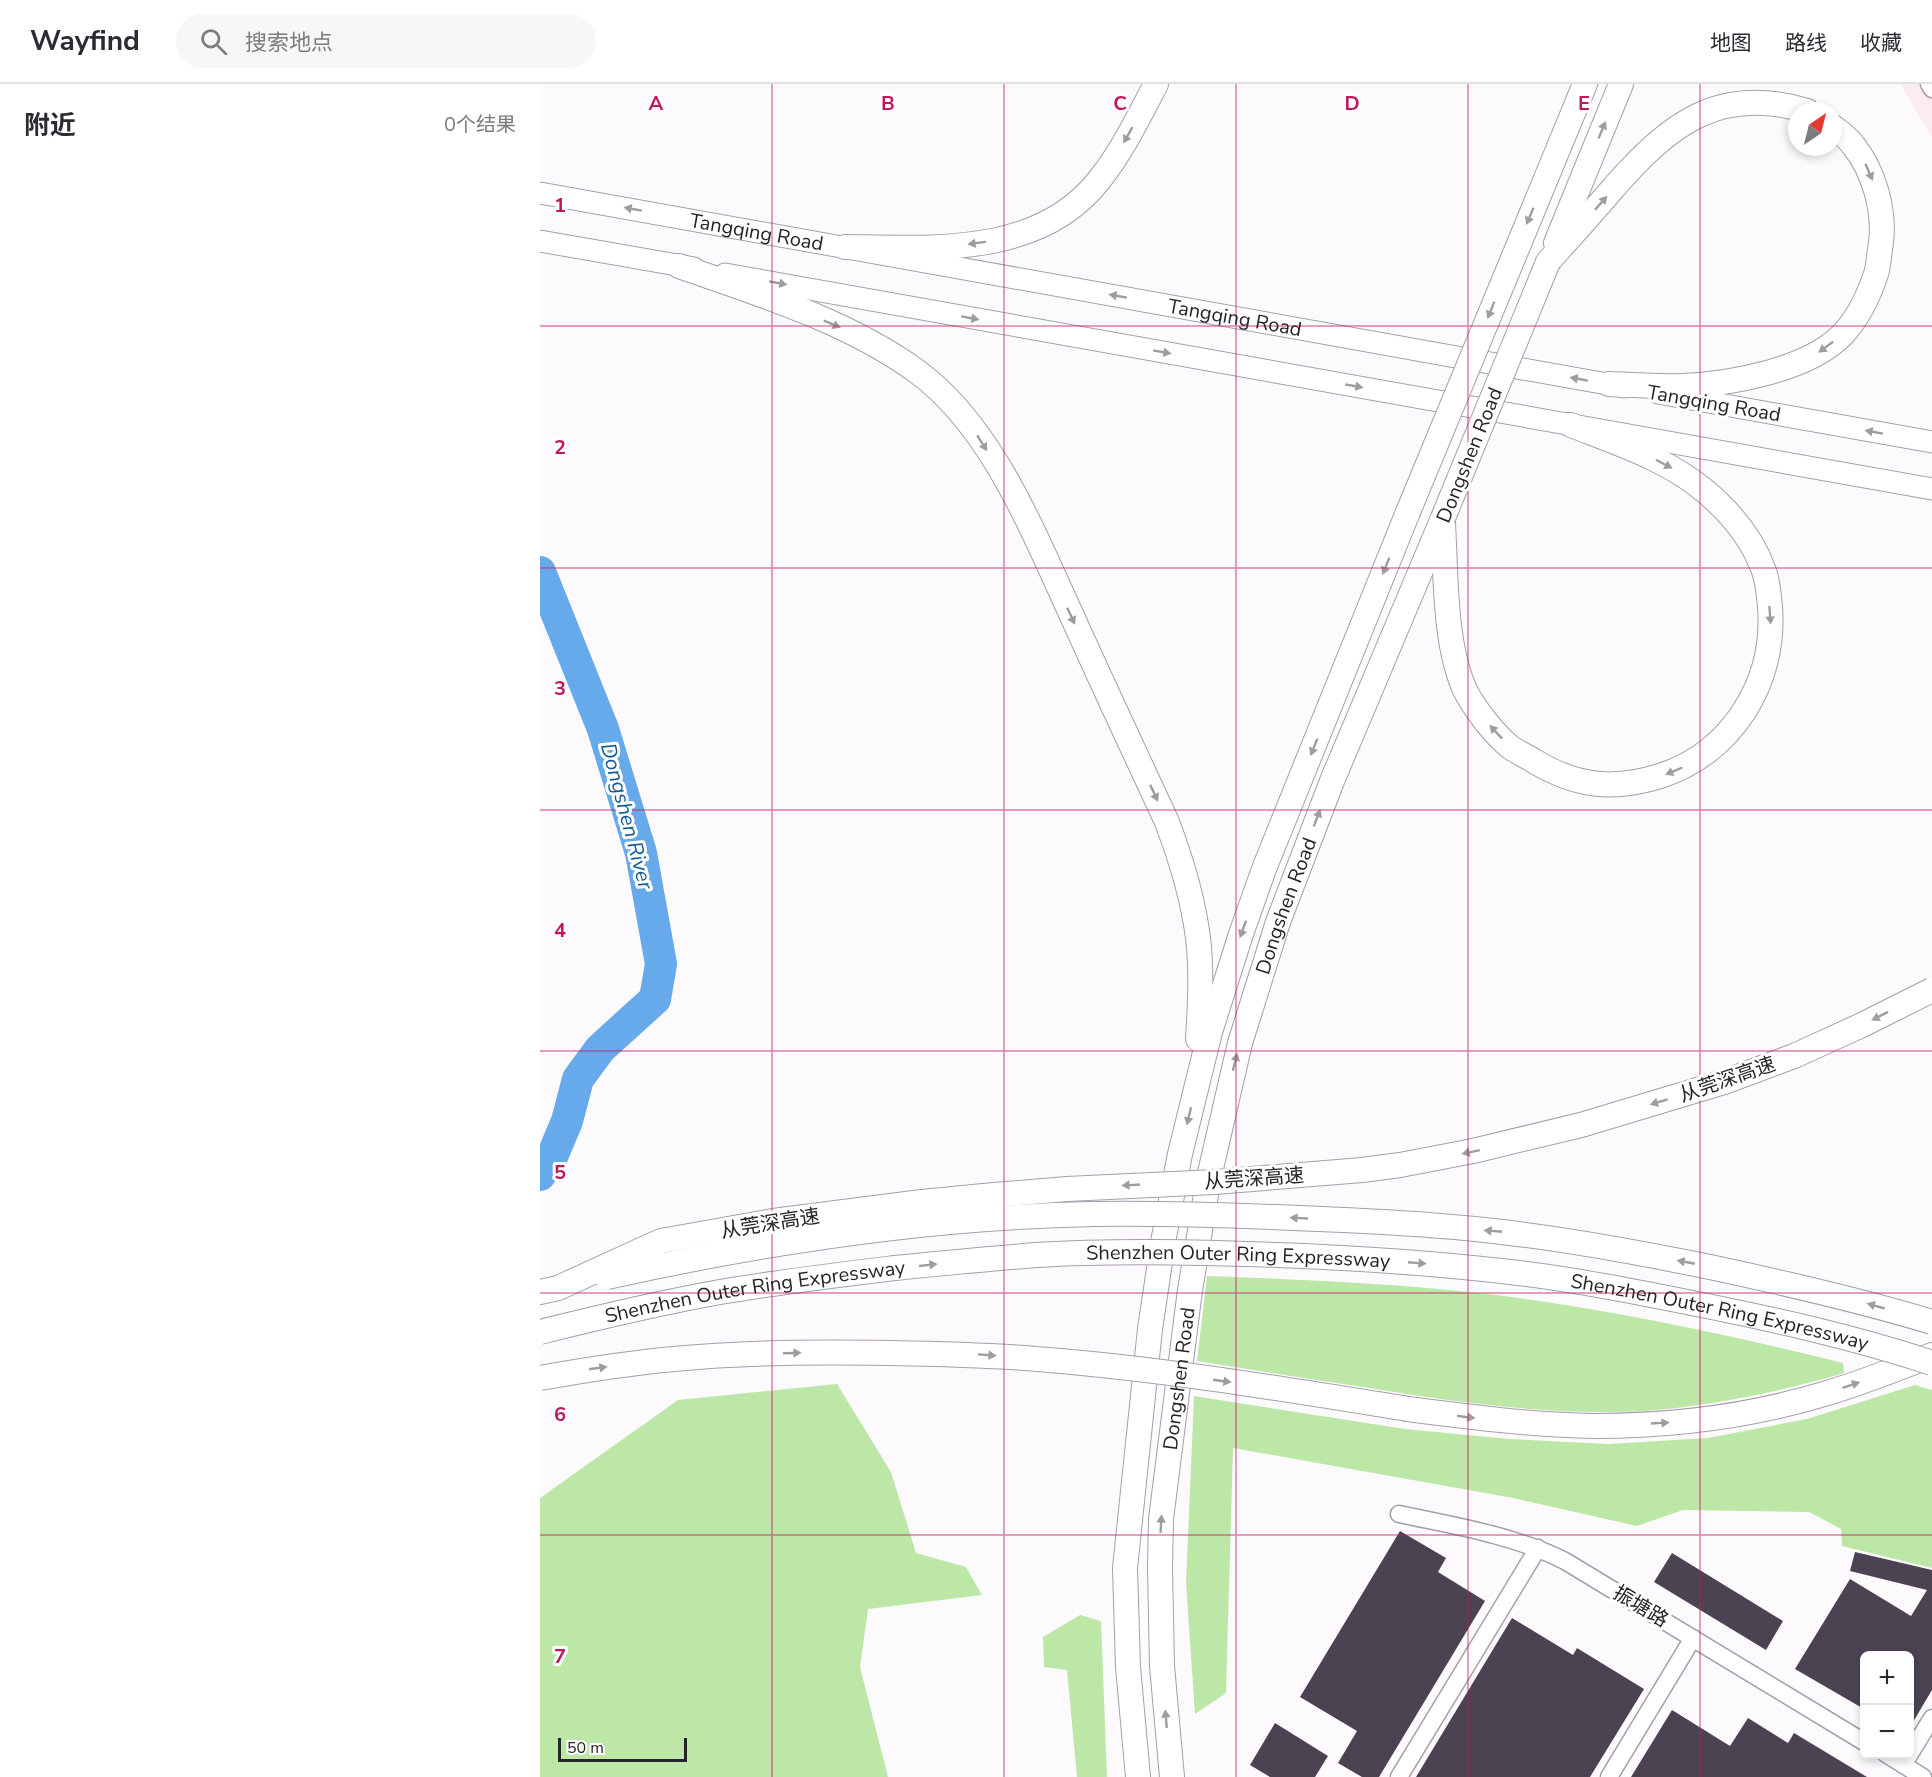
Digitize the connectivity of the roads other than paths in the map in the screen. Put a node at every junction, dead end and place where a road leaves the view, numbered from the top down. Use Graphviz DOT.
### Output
graph roads {
  1 [pos="1156,84"];
  2 [pos="1585,84"];
  3 [pos="1621,84"];
  4 [pos="1929,84"];
  5 [pos="1932,89"];
  6 [pos="1788,105"];
  7 [pos="1842,135"];
  8 [pos="540,193"];
  9 [pos="540,241"];
  10 [pos="845,248"];
  11 [pos="1548,262"];
  12 [pos="679,266"];
  13 [pos="1609,384"];
  14 [pos="1571,425"];
  15 [pos="1932,442"];
  16 [pos="1932,489"];
  17 [pos="1443,518"];
  18 [pos="1932,990"];
  19 [pos="1196,1086"];
  20 [pos="549,1290"];
  21 [pos="1932,1322"];
  22 [pos="540,1332"];
  23 [pos="1932,1355"];
  24 [pos="1932,1363"];
  25 [pos="540,1378"];
  26 [pos="1399,1514"];
  27 [pos="1538,1548"];
  28 [pos="1693,1638"];
  29 [pos="1932,1718"];
  30 [pos="1860,1740"];
  31 [pos="1893,1759"];
  32 [pos="1903,1765"];
  33 [pos="1138,1777"];
  34 [pos="1172,1777"];
  35 [pos="1399,1777"];
  36 [pos="1609,1777"];
  37 [pos="1923,1777"];
  1 -- 10 [label="highway, one-way"];
  2 -- 19 [label="highway, Dongshen Road, one-way, bridge"];
  11 -- 3 [label="highway, Dongshen Road, one-way"];
  4 -- 5 [label="street"];
  11 -- 6 [label="highway, one-way"];
  7 -- 13 [label="highway, one-way"];
  10 -- 8 [label="main road, Tangqing Road, one-way"];
  9 -- 12 [label="main road"];
  13 -- 10 [label="main road, Tangqing Road, one-way"];
  11 -- 17 [label="highway, Dongshen Road, bridge"];
  12 -- 14 [label="main road, one-way"];
  12 -- 19 [label="highway, one-way"];
  15 -- 13 [label="main road, Tangqing Road, one-way"];
  14 -- 16 [label="main road"];
  14 -- 17 [label="highway, one-way"];
  34 -- 17 [label="highway, Dongshen Road, one-way"];
  18 -- 20 [label="highway, 从莞深高速, one-way, bridge"];
  19 -- 33 [label="highway, Dongshen Road, one-way"];
  21 -- 20 [label="highway, Shenzhen Outer Ring Expressway, one-way, bridge"];
  22 -- 24 [label="highway, Shenzhen Outer Ring Expressway, one-way, bridge"];
  25 -- 23 [label="highway, one-way, bridge"];
  26 -- 27 [label="street, 振塘路"];
  27 -- 28 [label="street, 振塘路"];
  27 -- 35 [label="street"];
  28 -- 30 [label="street, 振塘路"];
  28 -- 36 [label="street"];
  29 -- 32 [label="street"];
  31 -- 32 [label="street"];
  32 -- 37 [label="street"];
}
